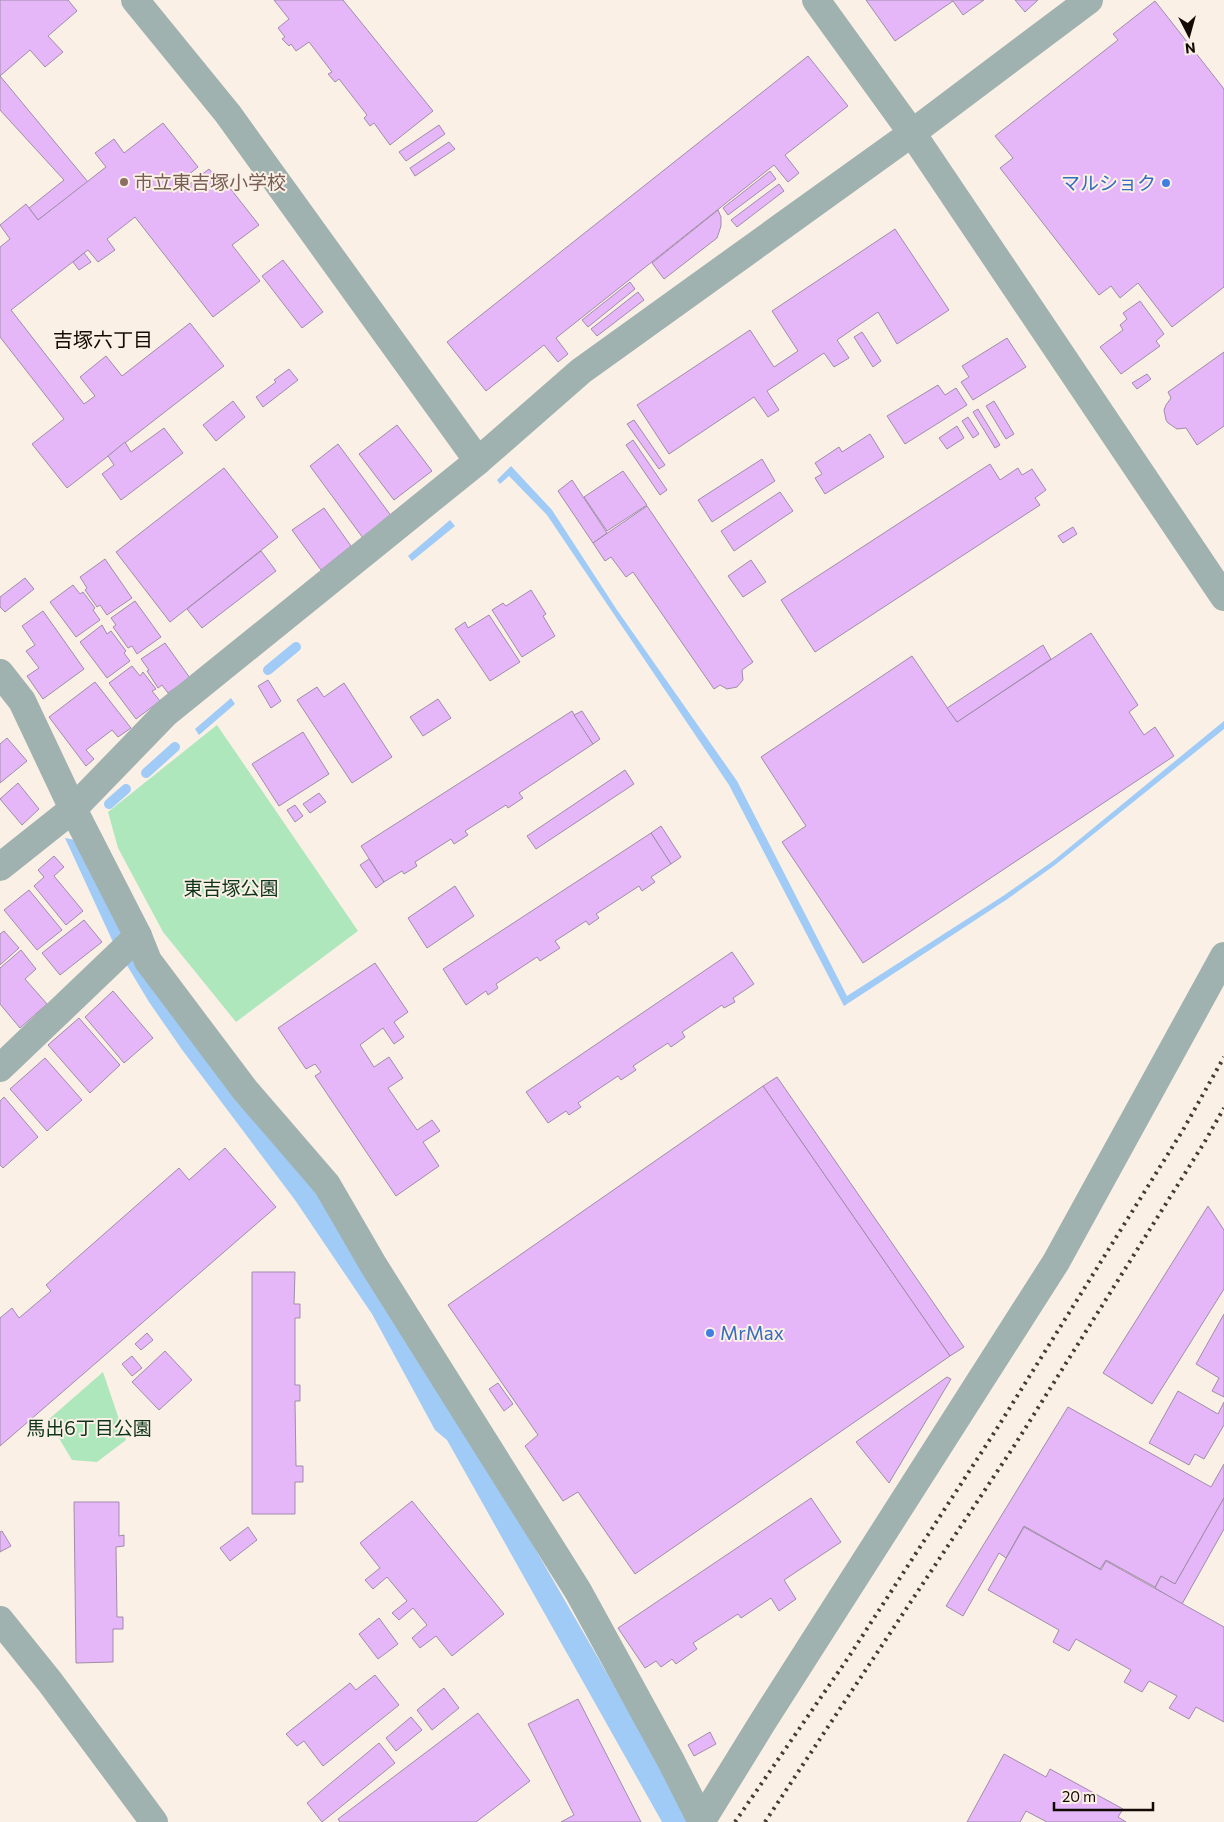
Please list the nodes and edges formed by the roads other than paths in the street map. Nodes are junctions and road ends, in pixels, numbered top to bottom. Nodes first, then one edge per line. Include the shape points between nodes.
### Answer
1 (135, 0) edge
2 (816, 0) edge
3 (1089, 0) edge
4 (912, 133) junction
5 (478, 461) junction
6 (1224, 597) edge
7 (0, 673) edge
8 (73, 809) junction
9 (0, 867) edge
10 (133, 941) junction
11 (1224, 956) edge
12 (0, 1068) edge
13 (0, 1620) edge
14 (154, 1822) edge
15 (702, 1822) edge

1 - 5 street via 228,114
2 - 4 street
3 - 4 street
4 - 5 street via 581,371
4 - 6 street
5 - 8 street via 166,713
7 - 8 street via 22,701
8 - 9 street
8 - 10 street
10 - 12 street
10 - 15 street via 245,1090 327,1185 578,1592
11 - 15 street via 1056,1262
13 - 14 street

